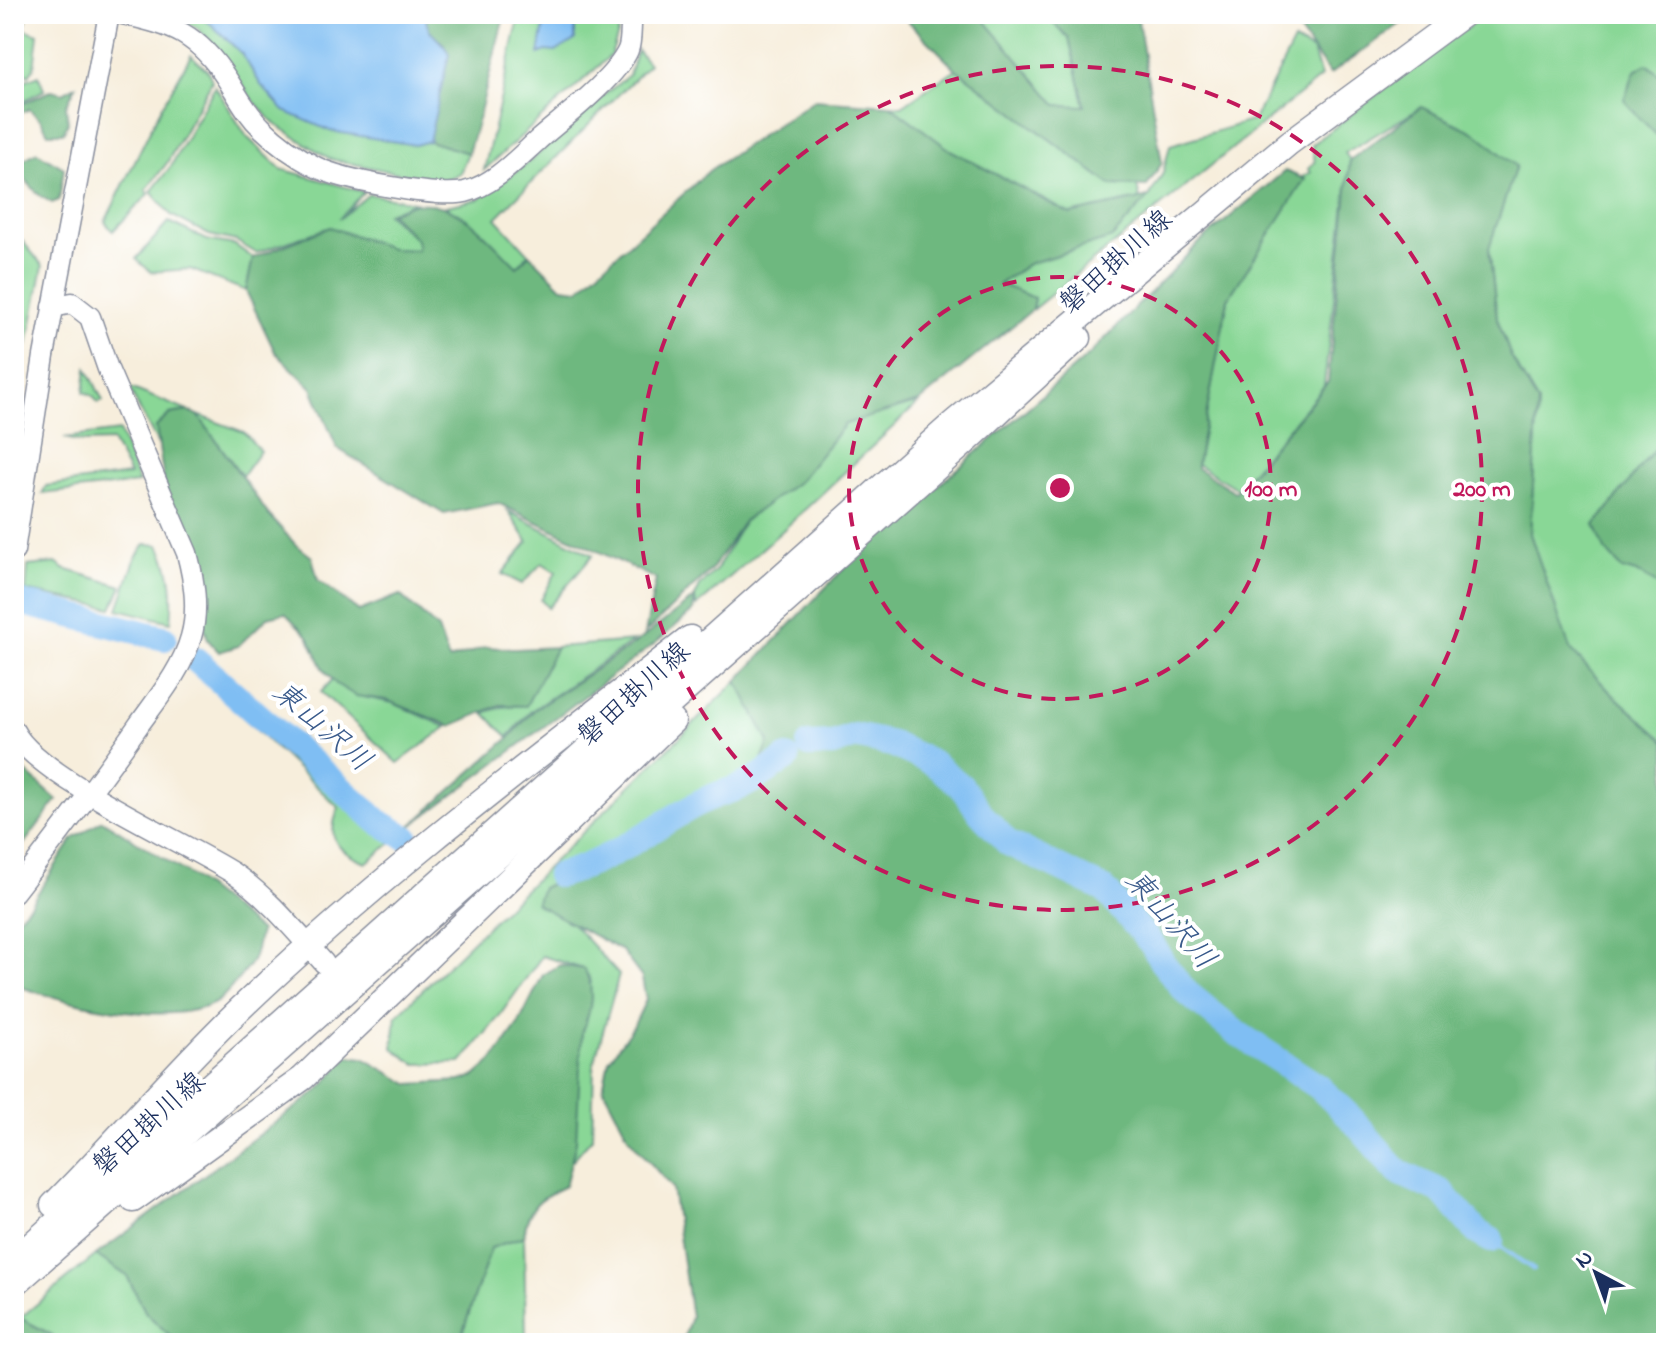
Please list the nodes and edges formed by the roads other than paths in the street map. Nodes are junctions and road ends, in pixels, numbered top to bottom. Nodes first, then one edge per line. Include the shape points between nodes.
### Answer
1 (109, 14) edge
2 (123, 14) edge
3 (632, 14) edge
4 (1464, 14) edge
5 (1289, 143) junction
6 (53, 307) junction
7 (953, 423) junction
8 (14, 551) edge
9 (835, 558) junction
10 (14, 731) edge
11 (91, 793) junction
12 (14, 892) edge
13 (317, 955) junction
14 (14, 1244) edge
15 (14, 1260) edge
16 (14, 1285) edge
17 (14, 1300) edge

1 - 6 street
2 - 3 street via 187,34 210,54 261,128 318,168 446,193 466,192 491,180 588,96 629,48
4 - 5 main road, 磐田掛川線
5 - 7 main road, 磐田掛川線
5 - 9 main road, 磐田掛川線
6 - 8 street
6 - 11 street via 72,303 90,317 194,579 191,636 181,664
7 - 13 main road via 885,473 716,618 453,822
7 - 15 main road, 磐田掛川線
9 - 16 main road, 磐田掛川線
9 - 17 main road via 594,800 303,1078 150,1186
10 - 11 street via 37,758
11 - 12 street
11 - 13 street via 236,875
13 - 14 main road via 243,1006

